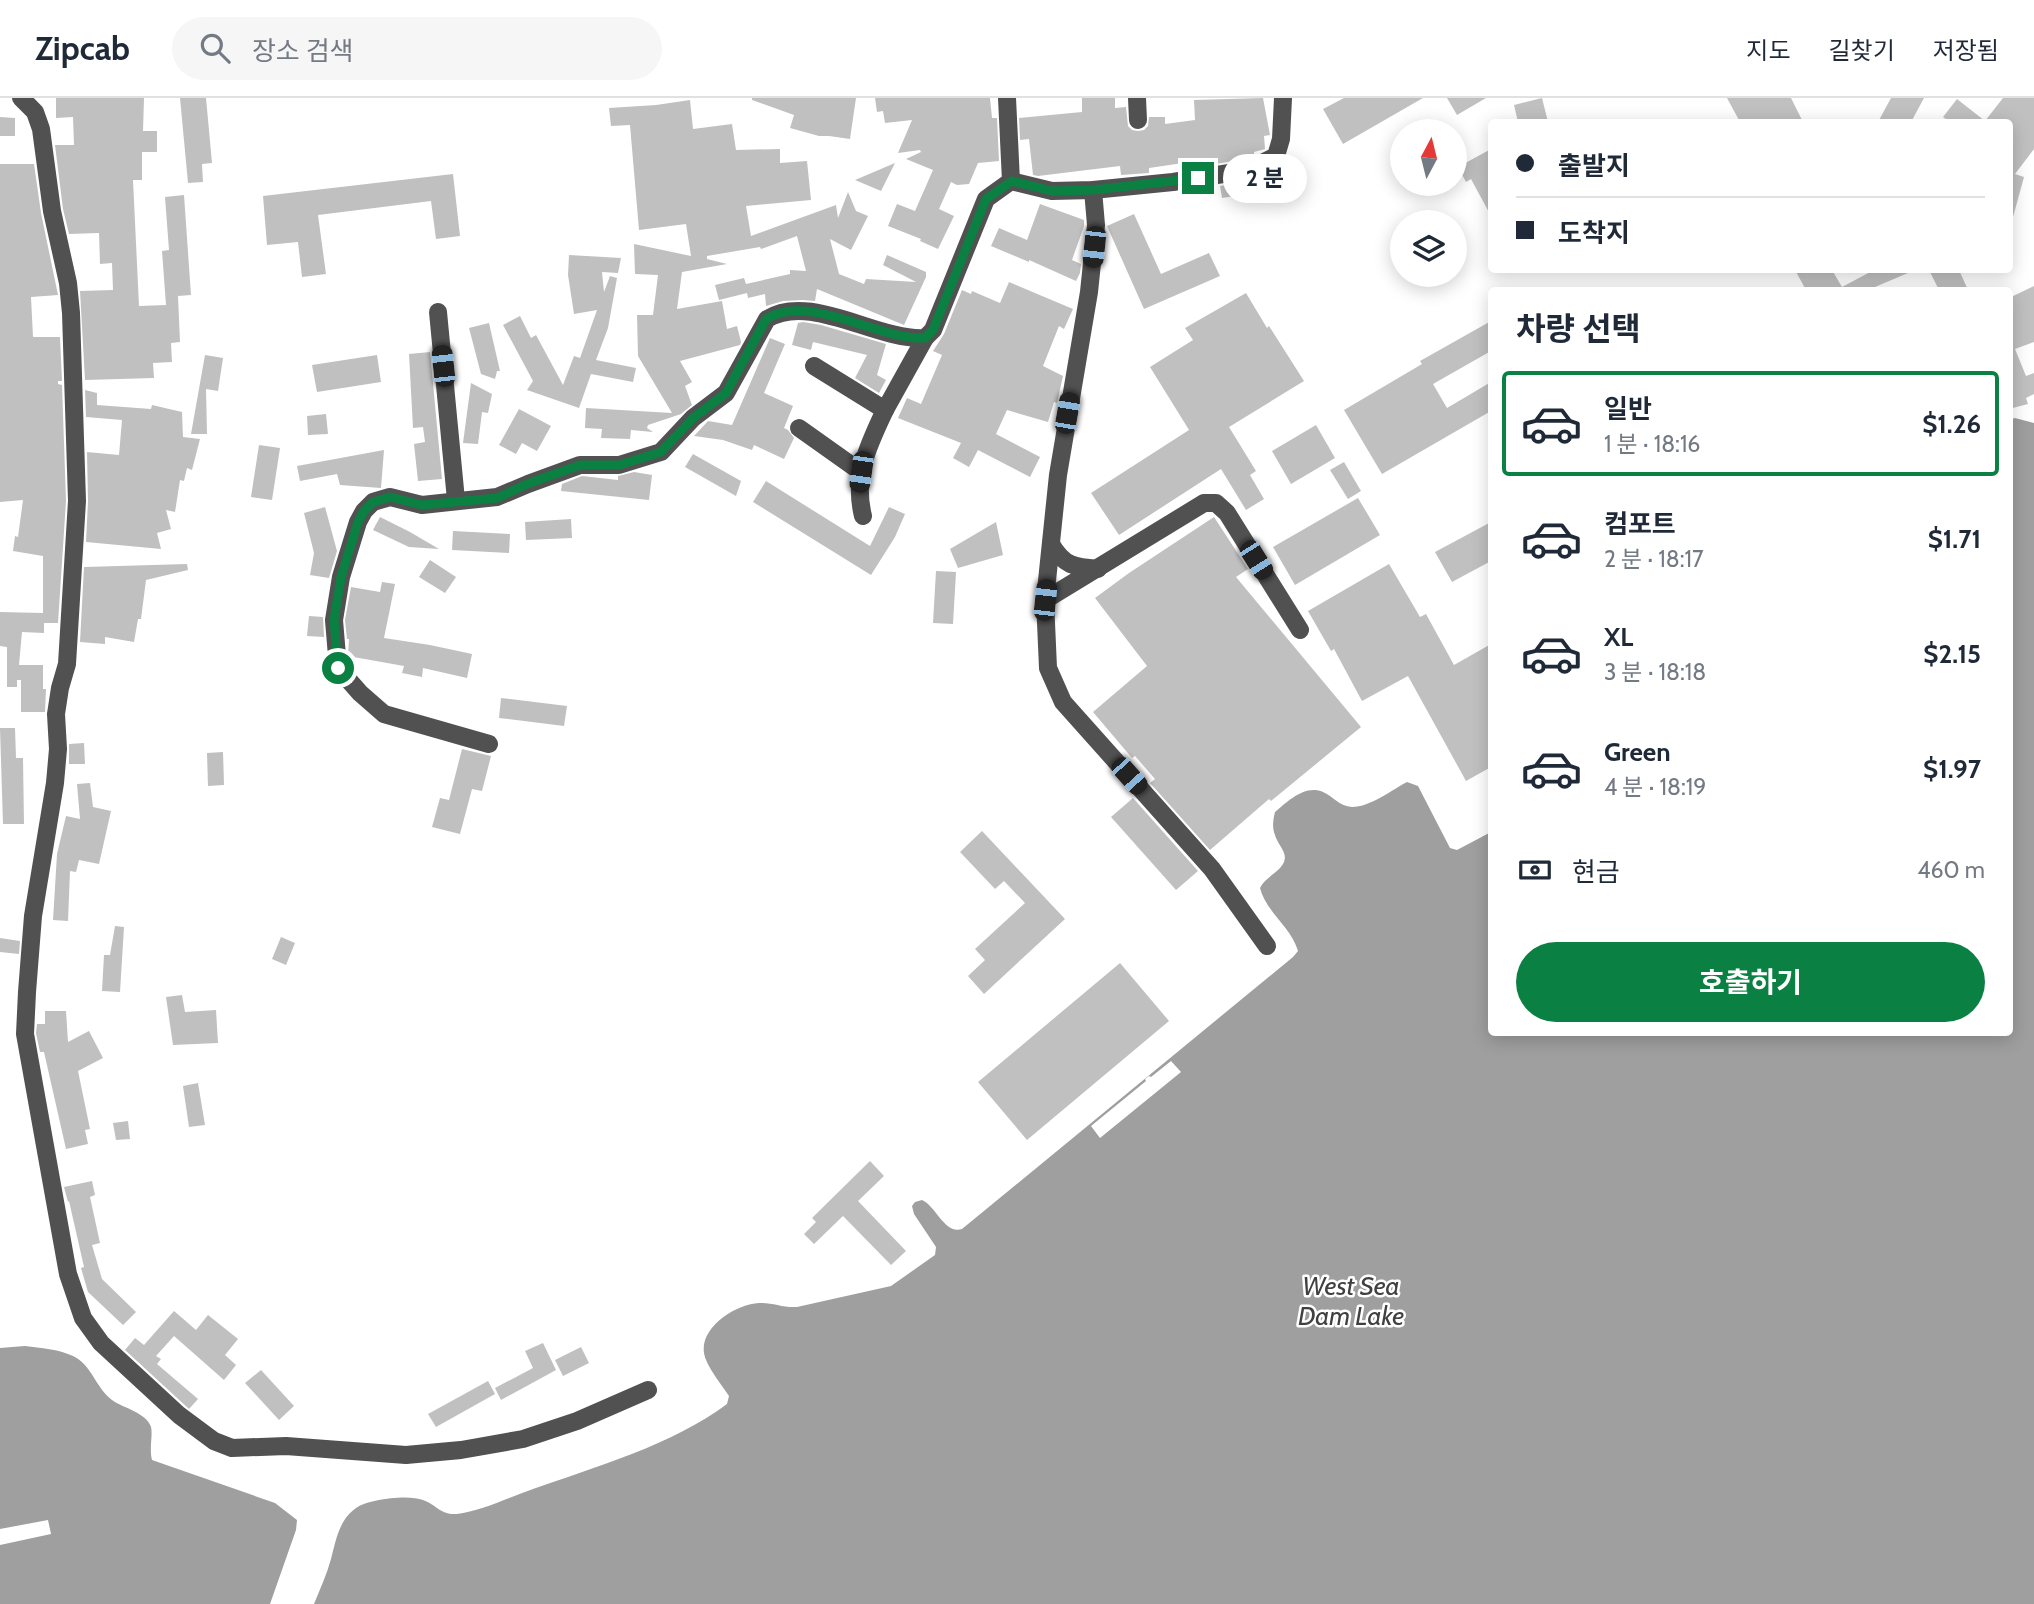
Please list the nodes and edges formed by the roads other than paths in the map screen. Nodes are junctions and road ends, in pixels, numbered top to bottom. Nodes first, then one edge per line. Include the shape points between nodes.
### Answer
1 (20, 98) edge
2 (1007, 98) edge
3 (1137, 98) edge
4 (1283, 98) edge
5 (1138, 120) dead end
6 (1012, 181) junction
7 (1093, 190) junction
8 (438, 312) dead end
9 (925, 338) junction
10 (814, 366) dead end
11 (885, 410) junction
12 (799, 428) dead end
13 (861, 472) junction
14 (456, 500) junction
15 (863, 516) dead end
16 (1051, 544) junction
17 (1098, 569) junction
18 (1045, 600) junction
19 (1300, 630) dead end
20 (489, 744) dead end
21 (1267, 946) dead end
22 (648, 1390) dead end

1 - 22 street via 35,112 41,129 68,283 78,501 67,664 55,714 55,783 33,916 25,1034 68,1273 83,1318 101,1343 179,1415 214,1441 232,1448 286,1446 406,1455 461,1450 523,1438
2 - 6 street
3 - 5 street
4 - 7 street via 1276,156 1248,170
6 - 7 street via 1052,191
6 - 9 street via 986,199 933,330
7 - 16 street via 1096,225
8 - 14 street
9 - 11 street
9 - 14 street via 806,311 777,312 766,319 726,393 693,418 661,452 619,465 580,465 497,498
10 - 11 street
11 - 13 street
12 - 13 street
13 - 15 street
14 - 20 street via 422,505 390,497 373,502 364,511 341,577 334,620 338,668 384,714
16 - 17 street via 1059,558 1074,567
16 - 18 street
17 - 18 street
17 - 19 street via 1204,503 1216,503 1227,513
18 - 21 street via 1048,668 1063,702 1212,870

